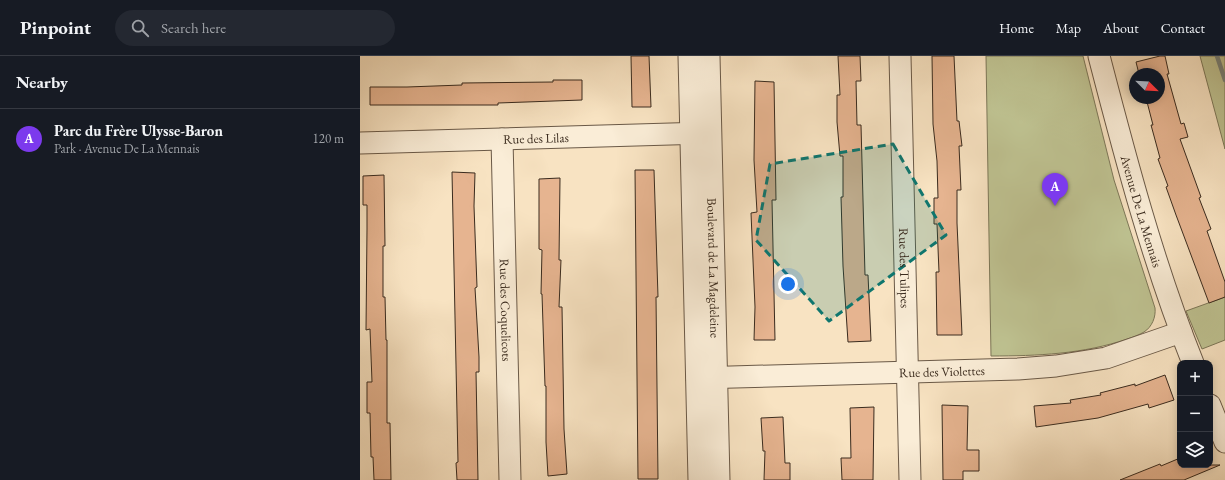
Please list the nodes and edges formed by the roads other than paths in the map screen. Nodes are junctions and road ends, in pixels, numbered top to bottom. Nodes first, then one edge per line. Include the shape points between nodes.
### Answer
1 (689, 56) edge
2 (709, 56) edge
3 (900, 56) edge
4 (1099, 56) edge
5 (701, 133) junction
6 (502, 139) junction
7 (360, 143) edge
8 (1181, 332) junction
9 (1192, 360) edge
10 (907, 372) junction
11 (707, 378) junction
12 (1213, 412) edge
13 (1225, 442) edge
14 (510, 480) edge
15 (699, 480) edge
16 (719, 480) edge
17 (910, 480) edge

1 - 5 street, Boulevard de La Magdeleine
2 - 5 street, Boulevard de La Magdeleine
3 - 10 street, Rue des Tulipes
4 - 8 street, Avenue De La Mennais via 1136,199
5 - 6 street, Rue des Lilas
5 - 11 street, Boulevard de La Magdeleine
6 - 7 street, Rue des Lilas
6 - 14 street, Rue des Coquelicots
8 - 9 street, Avenue De La Mennais
8 - 10 street, Rue des Violettes via 1106,358 1075,364 1018,369
10 - 11 street, Rue des Violettes
10 - 17 street, Rue des Tulipes
11 - 15 street, Boulevard de La Magdeleine
11 - 16 street, Boulevard de La Magdeleine
12 - 13 street

